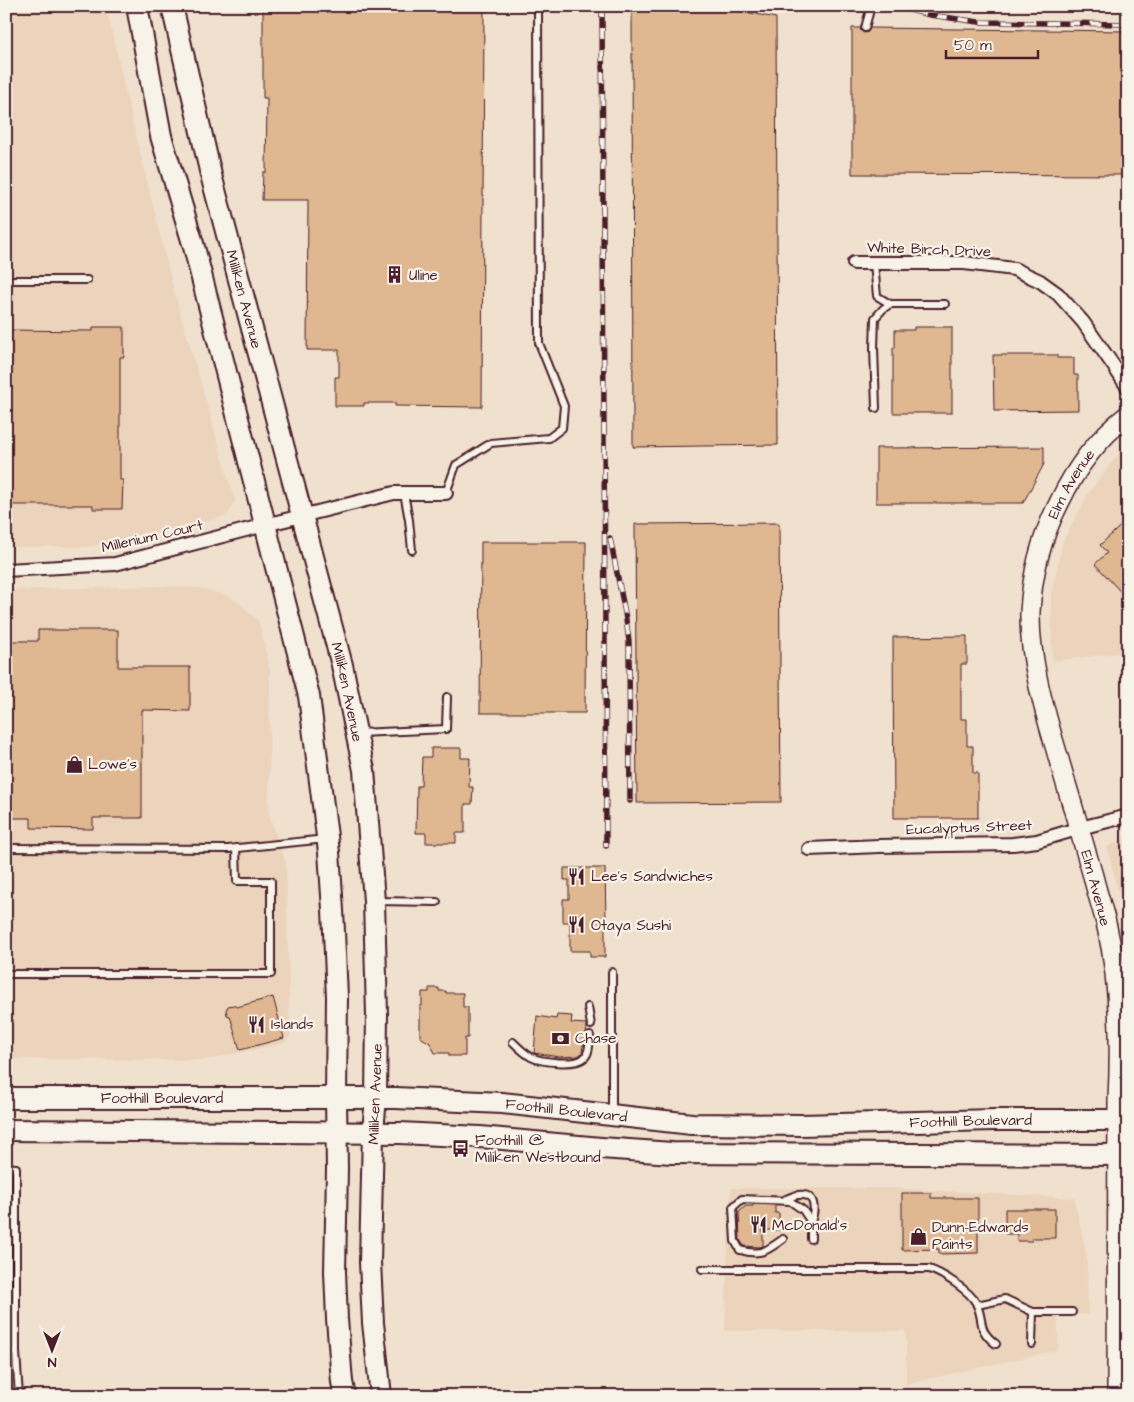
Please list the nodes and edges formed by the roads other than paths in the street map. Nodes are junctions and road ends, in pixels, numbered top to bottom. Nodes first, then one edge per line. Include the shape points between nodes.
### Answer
1 (138, 6) edge
2 (172, 6) edge
3 (538, 6) edge
4 (871, 6) edge
5 (865, 28) dead end
6 (854, 263) dead end
7 (874, 263) junction
8 (6, 280) edge
9 (87, 280) dead end
10 (890, 304) junction
11 (945, 304) dead end
12 (1128, 388) edge
13 (876, 408) dead end
14 (1128, 415) edge
15 (404, 493) junction
16 (446, 493) joint
17 (302, 515) junction
18 (265, 525) junction
19 (412, 550) dead end
20 (6, 570) edge
21 (447, 697) dead end
22 (356, 734) junction
23 (1128, 816) edge
24 (1080, 828) junction
25 (327, 839) junction
26 (6, 848) edge
27 (236, 848) junction
28 (809, 849) dead end
29 (374, 901) junction
30 (437, 902) dead end
31 (612, 972) dead end
32 (6, 974) edge
33 (588, 1007) dead end
34 (590, 1025) dead end
35 (590, 1036) dead end
36 (513, 1042) dead end
37 (336, 1097) junction
38 (6, 1098) edge
39 (376, 1098) junction
40 (612, 1115) junction
41 (1123, 1120) edge
42 (6, 1130) edge
43 (337, 1132) junction
44 (373, 1132) junction
45 (1123, 1155) edge
46 (6, 1167) edge
47 (784, 1200) junction
48 (811, 1222) junction
49 (811, 1239) dead end
50 (783, 1240) dead end
51 (702, 1269) dead end
52 (977, 1305) junction
53 (1033, 1312) junction
54 (1072, 1312) dead end
55 (996, 1344) dead end
56 (1032, 1344) dead end
57 (6, 1352) edge
58 (16, 1352) junction
59 (19, 1396) edge
60 (345, 1396) edge
61 (381, 1396) edge
62 (1117, 1396) edge

1 - 18 main road via 160,136 194,247
2 - 17 main road, Milliken Avenue via 211,175
3 - 16 lane via 539,343 564,406 562,428 549,438 490,443 456,465
4 - 5 lane
6 - 7 street, White Birch Drive
7 - 10 lane via 878,296
7 - 12 street, White Birch Drive via 970,264 1014,269 1040,281 1058,294 1082,322
8 - 9 lane
10 - 11 lane
10 - 13 lane via 875,318
14 - 24 street, Elm Avenue via 1089,454 1065,489 1039,555 1030,612 1035,663 1046,715
15 - 16 street, Millenium Court
15 - 17 street, Millenium Court
15 - 19 lane
17 - 18 street, Millenium Court
17 - 22 main road, Milliken Avenue via 342,665
18 - 20 street, Millenium Court via 115,564
18 - 25 main road via 309,696
21 - 22 lane via 446,729
22 - 29 main road, Milliken Avenue via 364,770
23 - 24 street, Eucalyptus Street
24 - 28 street, Eucalyptus Street via 1038,841 1013,844
24 - 41 street, Elm Avenue via 1115,968
25 - 27 lane
25 - 37 main road via 337,998
26 - 27 lane
27 - 32 lane via 236,880 271,881 271,974
29 - 30 lane
29 - 39 main road, Milliken Avenue
31 - 40 lane
33 - 34 lane
35 - 36 lane via 586,1058 578,1062 533,1058
37 - 38 main road, Foothill Boulevard
37 - 39 main road, Foothill Boulevard
37 - 43 main road
39 - 40 main road, Foothill Boulevard via 502,1103
39 - 44 main road, Milliken Avenue
40 - 41 main road, Foothill Boulevard via 692,1124 746,1125
41 - 45 street, Elm Avenue
42 - 43 main road
43 - 44 main road
43 - 60 main road via 336,1320
44 - 45 main road via 480,1137 672,1153
44 - 61 main road, Milliken Avenue via 370,1262
45 - 62 street, Elm Avenue
46 - 58 lane via 16,1168
47 - 48 lane via 803,1210
47 - 48 lane via 798,1194 807,1196 813,1201 815,1210
47 - 50 lane via 742,1200 733,1207 735,1241 740,1250 761,1253
48 - 49 lane
51 - 52 lane via 929,1269 952,1281
52 - 53 lane via 1005,1300
52 - 55 lane via 984,1332
53 - 54 lane
53 - 56 lane
57 - 58 lane
58 - 59 lane

